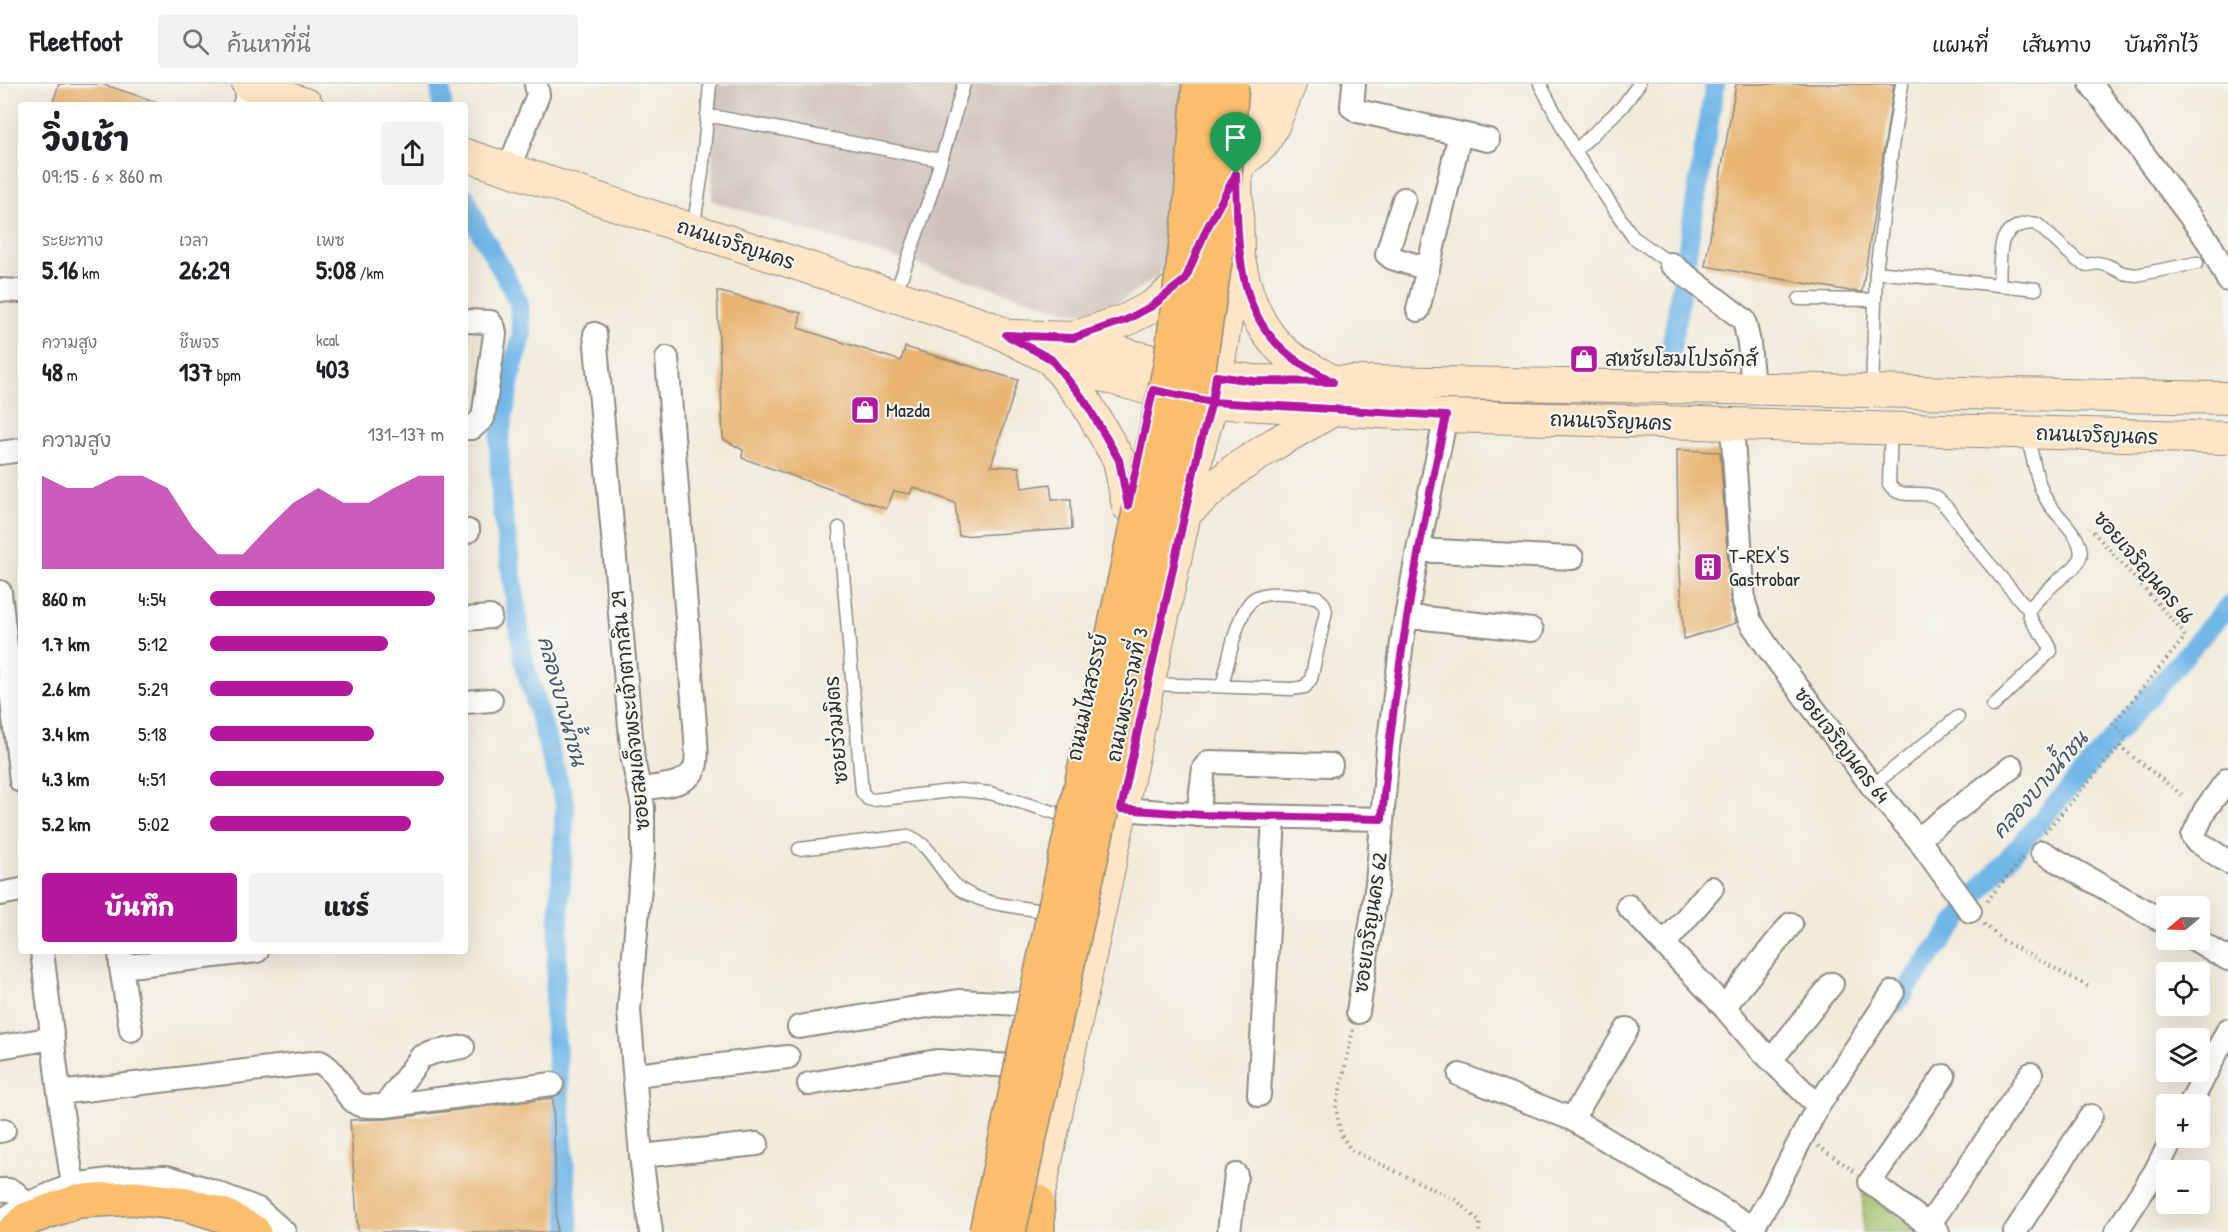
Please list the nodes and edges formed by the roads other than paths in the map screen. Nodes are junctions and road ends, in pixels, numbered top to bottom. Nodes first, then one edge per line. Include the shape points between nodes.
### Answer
1 (246, 84) edge
2 (536, 84) edge
3 (710, 84) edge
4 (964, 84) edge
5 (1199, 84) edge
6 (1213, 84) edge
7 (1232, 84) edge
8 (1257, 84) edge
9 (1290, 84) edge
10 (1354, 84) edge
11 (1540, 84) edge
12 (1639, 84) edge
13 (1902, 84) edge
14 (2091, 84) edge
15 (278, 89) edge
16 (239, 102) edge
17 (302, 102) edge
18 (707, 115) junction
19 (1460, 134) junction
20 (1488, 140) dead end
21 (1575, 152) junction
22 (468, 156) edge
23 (941, 160) junction
24 (502, 167) junction
25 (1238, 170) junction
26 (1404, 199) dead end
27 (693, 230) junction
28 (1206, 230) junction
29 (2212, 249) edge
30 (1238, 250) junction
31 (1671, 264) joint
32 (1428, 269) junction
33 (1876, 272) junction
34 (1185, 280) junction
35 (2228, 280) edge
36 (1999, 285) junction
37 (2036, 289) dead end
38 (0, 290) edge
39 (18, 291) edge
40 (894, 296) junction
41 (1799, 299) dead end
42 (1875, 300) junction
43 (1418, 310) dead end
44 (468, 321) edge
45 (595, 333) dead end
46 (1006, 335) junction
47 (1073, 338) junction
48 (667, 358) dead end
49 (1051, 359) junction
50 (1158, 376) junction
51 (1754, 388) junction
52 (1214, 389) junction
53 (1872, 392) junction
54 (1333, 396) junction
55 (2228, 398) edge
56 (1446, 416) junction
57 (1732, 425) junction
58 (468, 428) edge
59 (1892, 428) junction
60 (2027, 433) junction
61 (2228, 438) edge
62 (18, 450) edge
63 (0, 453) edge
64 (1128, 506) junction
65 (1186, 512) junction
66 (839, 528) dead end
67 (1418, 550) junction
68 (1572, 558) dead end
69 (0, 592) edge
70 (2029, 610) junction
71 (1407, 616) junction
72 (490, 617) dead end
73 (1, 618) edge
74 (468, 619) edge
75 (1532, 630) dead end
76 (1148, 684) junction
77 (1222, 686) junction
78 (490, 700) dead end
79 (468, 702) edge
80 (1993, 706) dead end
81 (1958, 717) dead end
82 (7, 724) edge
83 (1330, 765) dead end
84 (2012, 767) dead end
85 (18, 769) edge
86 (2228, 779) edge
87 (1872, 786) junction
88 (639, 789) junction
89 (1121, 809) junction
90 (1198, 814) junction
91 (1063, 815) junction
92 (1274, 817) junction
93 (1382, 819) junction
94 (1918, 839) junction
95 (2038, 845) road end
96 (799, 849) dead end
97 (2228, 862) edge
98 (1712, 888) dead end
99 (18, 891) edge
100 (0, 894) edge
101 (1628, 906) dead end
102 (1969, 910) road end
103 (1042, 912) junction
104 (2156, 917) edge
105 (1791, 924) dead end
106 (1664, 944) junction
107 (2210, 948) edge
108 (42, 954) edge
109 (205, 954) edge
110 (121, 959) edge
111 (2228, 959) edge
112 (1832, 984) dead end
113 (1893, 992) dead end
114 (1021, 1004) junction
115 (1724, 1007) junction
116 (1358, 1012) road end
117 (799, 1027) dead end
118 (1627, 1029) dead end
119 (131, 1030) dead end
120 (2228, 1030) edge
121 (52, 1038) junction
122 (0, 1047) edge
123 (463, 1047) dead end
124 (788, 1057) dead end
125 (1772, 1059) junction
126 (1010, 1066) junction
127 (2031, 1074) dead end
128 (635, 1075) junction
129 (1460, 1075) dead end
130 (1944, 1076) dead end
131 (552, 1084) dead end
132 (809, 1084) dead end
133 (59, 1093) junction
134 (2195, 1094) edge
135 (1259, 1095) dead end
136 (385, 1106) junction
137 (1818, 1106) junction
138 (2091, 1116) dead end
139 (1572, 1119) junction
140 (757, 1144) dead end
141 (2167, 1148) edge
142 (642, 1156) junction
143 (1236, 1175) dead end
144 (73, 1185) junction
145 (0, 1190) edge
146 (19, 1218) edge
147 (0, 1222) edge
148 (1035, 1222) edge
149 (53, 1228) edge
150 (1934, 1228) edge
151 (1752, 1230) edge
152 (212, 1232) edge
153 (254, 1232) edge
154 (284, 1232) edge
155 (651, 1232) edge
156 (975, 1232) edge
157 (986, 1232) edge
158 (1009, 1232) edge
159 (1228, 1232) edge
160 (2015, 1232) edge
161 (2115, 1232) edge

1 - 15 main road
1 - 16 lane
2 - 24 street via 538,95
3 - 18 lane
4 - 23 lane
5 - 157 main road, ถนนพระรามที่ 3, bridge via 1190,213 1170,366
6 - 28 main road
7 - 158 main road, ถนนพระรามที่ 3, bridge via 1222,216 1199,368
8 - 25 main road, ถนนมไหสวรรย์
9 - 25 main road via 1263,144
10 - 19 street via 1352,107 1358,111
11 - 21 lane
12 - 21 lane via 1622,107
13 - 33 lane
14 - 29 street
15 - 17 main road
18 - 23 lane
18 - 27 lane
19 - 20 street
19 - 32 street
21 - 31 lane via 1633,237
22 - 24 main road, ถนนเจริญนคร
23 - 40 lane
24 - 27 main road, ถนนเจริญนคร
25 - 28 main road, ถนนมไหสวรรย์
25 - 30 main road, ถนนมไหสวรรย์
26 - 32 street via 1387,254
27 - 40 main road, ถนนเจริญนคร
28 - 34 main road, ถนนมไหสวรรย์
29 - 35 street
29 - 36 lane via 2136,275 2107,264 2087,265 2078,261 2037,224 2029,222 2012,230 2003,240
30 - 52 main road, ถนนมไหสวรรย์
30 - 54 main road via 1245,288 1271,338
31 - 51 street via 1744,320
32 - 43 street
33 - 36 lane
33 - 42 lane
34 - 47 main road via 1152,306 1126,320
34 - 50 main road, ถนนมไหสวรรย์
36 - 37 lane
38 - 39 street
40 - 46 main road, ถนนเจริญนคร
41 - 42 lane
42 - 53 lane
44 - 58 street via 490,322 495,334 483,417
45 - 88 street, ซอยสมเด็จพระเจ้าตากสิน 29 via 633,760
46 - 47 main road, ถนนเจริญนคร
46 - 49 main road, ถนนเจริญนคร
47 - 50 main road, ถนนเจริญนคร via 1128,355
48 - 88 street via 696,767 678,783
49 - 50 main road, ถนนเจริญนคร
49 - 64 main road via 1085,401 1119,460
50 - 52 main road, ถนนเจริญนคร
50 - 64 main road, ถนนมไหสวรรย์
51 - 53 main road, ถนนเจริญนคร
51 - 54 main road, ถนนเจริญนคร
52 - 54 main road, ถนนเจริญนคร
52 - 65 main road, ถนนมไหสวรรย์
53 - 55 main road, ถนนเจริญนคร
54 - 56 main road, ถนนเจริญนคร
54 - 65 main road
56 - 57 main road, ถนนเจริญนคร
56 - 67 street, ซอยเจริญนคร 62
57 - 59 main road, ถนนเจริญนคร
57 - 87 street, ซอยเจริญนคร 64 via 1744,602 1750,621
59 - 60 main road, ถนนเจริญนคร
59 - 70 lane via 1888,484 1901,494 1928,494 1941,501
60 - 61 main road, ถนนเจริญนคร
60 - 70 lane via 2047,502 2080,545 2081,555 2077,564
62 - 63 street
64 - 91 main road, ถนนมไหสวรรย์
65 - 76 main road, ถนนมไหสวรรย์
66 - 91 lane, ซอยร่วมมิตร via 865,797 873,800 960,790 990,793
67 - 68 street
67 - 71 street, ซอยเจริญนคร 62
69 - 73 street
70 - 80 lane via 2029,618 2051,651
71 - 75 street
71 - 93 street, ซอยเจริญนคร 62
72 - 74 street
73 - 82 street
76 - 77 lane
76 - 89 main road, ถนนมไหสวรรย์
77 - 77 lane via 1242,611 1255,597 1317,597 1324,604 1326,611 1311,679 1305,687
78 - 79 street
81 - 87 lane
82 - 85 street
83 - 90 street via 1209,762 1204,768
84 - 94 street
86 - 97 street via 2205,810 2193,837
87 - 94 street, ซอยเจริญนคร 64
88 - 128 street, ซอยสมเด็จพระเจ้าตากสิน 29 via 643,853 629,1010
89 - 90 street
89 - 148 main road, ถนนมไหสวรรย์
90 - 92 street
91 - 103 main road, ถนนมไหสวรรย์
92 - 93 street
92 - 135 street
93 - 116 street, ซอยเจริญนคร 62 via 1377,884
94 - 102 street, ซอยเจริญนคร 64
95 - 104 street
96 - 103 lane via 908,836 917,839 961,889 986,901
98 - 106 street
99 - 100 street
101 - 106 street
103 - 114 main road, ถนนมไหสวรรย์
105 - 115 street
106 - 115 street
107 - 111 street
108 - 121 street
109 - 110 street
110 - 119 street
112 - 125 street
113 - 137 street
114 - 117 street via 958,1001
114 - 126 main road, ถนนมไหสวรรย์
115 - 125 street
118 - 139 street
120 - 134 street
121 - 122 street
121 - 133 street
123 - 136 street via 421,1057
124 - 128 street
125 - 137 street
126 - 132 street via 938,1060
126 - 156 main road, ถนนมไหสวรรย์
127 - 150 street
128 - 142 street, ซอยสมเด็จพระเจ้าตากสิน 29
129 - 139 street
130 - 150 street via 1870,1182
131 - 136 street
133 - 136 street via 320,1062 330,1067 350,1098 360,1105
133 - 144 street
137 - 151 street
138 - 160 street
139 - 151 street
140 - 142 street
141 - 161 street
142 - 155 street, ซอยสมเด็จพระเจ้าตากสิน 29
143 - 159 street
144 - 146 street
144 - 154 street via 167,1177 258,1209
145 - 146 street via 16,1192
146 - 147 street
146 - 153 main road via 27,1219 78,1201 133,1197 186,1204 225,1216
149 - 152 main road via 98,1214 137,1213 182,1220

